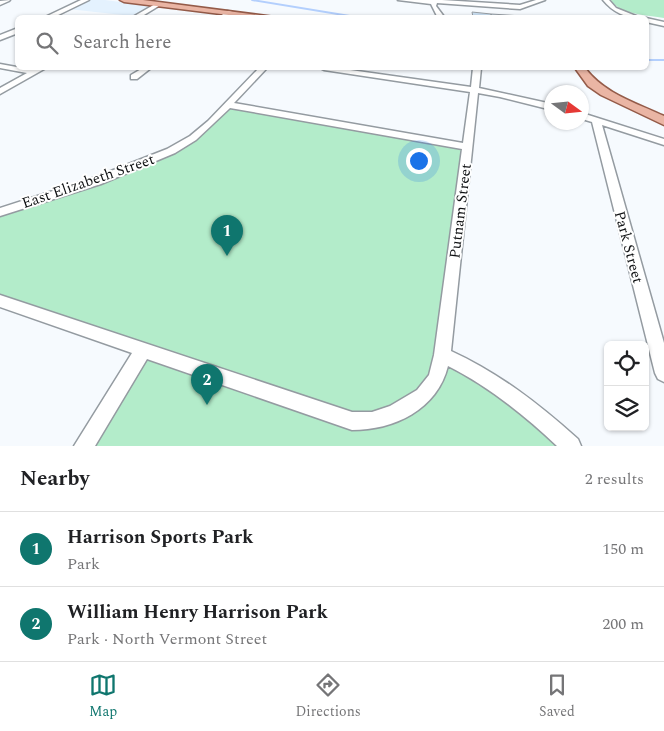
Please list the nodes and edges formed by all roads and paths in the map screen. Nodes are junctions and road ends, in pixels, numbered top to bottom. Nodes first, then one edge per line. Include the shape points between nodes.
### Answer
1 (7, 0) edge
2 (86, 0) edge
3 (124, 0) edge
4 (401, 0) edge
5 (542, 0) edge
6 (606, 0) edge
7 (434, 1) edge
8 (0, 3) edge
9 (159, 4) junction
10 (229, 12) junction
11 (53, 15) edge
12 (139, 15) edge
13 (225, 15) edge
14 (254, 15) edge
15 (439, 15) edge
16 (630, 15) edge
17 (649, 21) edge
18 (664, 24) edge
19 (15, 31) edge
20 (0, 38) edge
21 (0, 66) edge
22 (15, 68) edge
23 (38, 70) edge
24 (145, 70) edge
25 (261, 70) edge
26 (338, 70) edge
27 (477, 70) edge
28 (582, 70) edge
29 (134, 77) dead end
30 (0, 90) edge
31 (475, 90) junction
32 (228, 104) junction
33 (544, 104) edge
34 (589, 118) edge
35 (596, 121) junction
36 (664, 121) edge
37 (664, 142) edge
38 (468, 146) junction
39 (0, 212) edge
40 (0, 301) edge
41 (143, 350) junction
42 (442, 356) junction
43 (664, 373) edge
44 (84, 446) edge
45 (571, 446) edge

1 - 8 street
2 - 11 street
3 - 9 main road
4 - 7 street
5 - 7 street via 520,6
6 - 16 street via 614,9
7 - 15 street
9 - 10 main road
9 - 12 street
10 - 13 street
10 - 14 main road
17 - 18 street
19 - 20 street
21 - 22 street
23 - 30 street
24 - 29 street
25 - 32 street, East Elizabeth Street
26 - 31 street
27 - 31 street, Putnam Street
28 - 36 main road via 592,84 605,93
31 - 33 street
31 - 38 street, Putnam Street
32 - 38 street
32 - 39 street, East Elizabeth Street via 193,138 156,158 97,182
34 - 35 street
35 - 37 street
35 - 43 street, Park Street
38 - 42 street, Putnam Street
40 - 41 street, Putnam Street
41 - 42 street, Putnam Street via 352,421 372,421 409,406 423,396 436,380
41 - 44 street
42 - 45 street via 498,385

